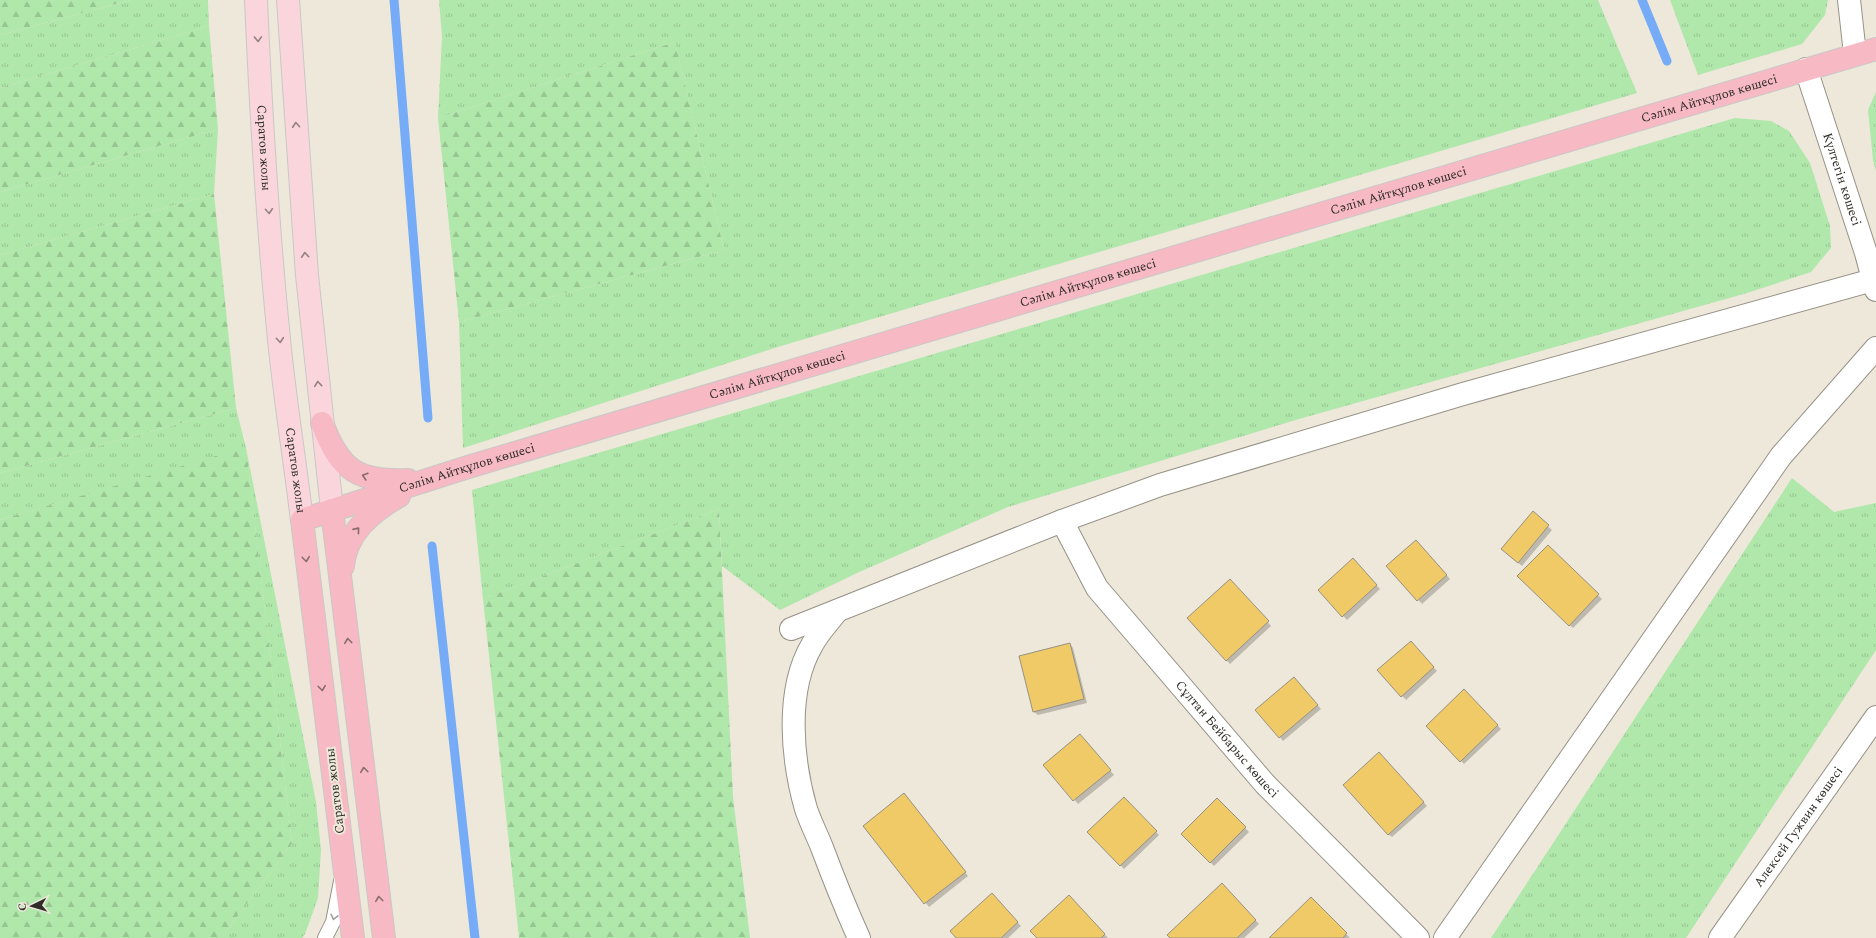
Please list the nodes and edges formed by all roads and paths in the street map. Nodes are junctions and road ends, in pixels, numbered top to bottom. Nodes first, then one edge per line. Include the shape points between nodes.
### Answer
1 (256, 0) edge
2 (288, 0) edge
3 (1849, 0) edge
4 (1876, 49) edge
5 (1855, 54) junction
6 (1806, 69) junction
7 (1875, 283) edge
8 (1876, 348) edge
9 (322, 423) junction
10 (432, 479) junction
11 (332, 510) junction
12 (302, 520) junction
13 (1062, 521) junction
14 (343, 594) junction
15 (837, 611) junction
16 (791, 629) dead end
17 (1876, 716) edge
18 (344, 867) junction
19 (325, 938) edge
20 (352, 938) edge
21 (384, 938) edge
22 (859, 938) edge
23 (1418, 938) edge
24 (1445, 938) edge
25 (1720, 938) edge

1 -> 12 main road, Саратов жолы via 280,349
9 -> 2 main road via 306,275
3 - 5 street
4 - 5 highway, Сәлім Айтқұлов көшесі
5 - 6 highway, Сәлім Айтқұлов көшесі
6 - 7 street, Күлтегін көшесі
6 - 10 highway, Сәлім Айтқұлов көшесі
7 - 13 street via 1463,394 1160,485
8 - 24 street via 1781,456
10 -> 9 highway via 381,480 349,469 333,449
9 - 11 main road
10 - 11 highway, Сәлім Айтқұлов көшесі
14 -> 10 highway via 346,549 354,532 391,501
11 - 12 highway, Сәлім Айтқұлов көшесі
11 - 14 highway
12 -> 18 highway, Саратов жолы
13 - 15 street
13 - 23 street, Сұлтан Бейбарыс көшесі via 1097,588 1265,784
21 -> 14 highway
15 - 16 street
15 - 22 street via 811,645 800,675 795,698 794,723 806,809
17 - 25 street, Алексей Гужвин көшесі
18 -> 19 lane via 333,922
18 - 20 highway, Саратов жолы

